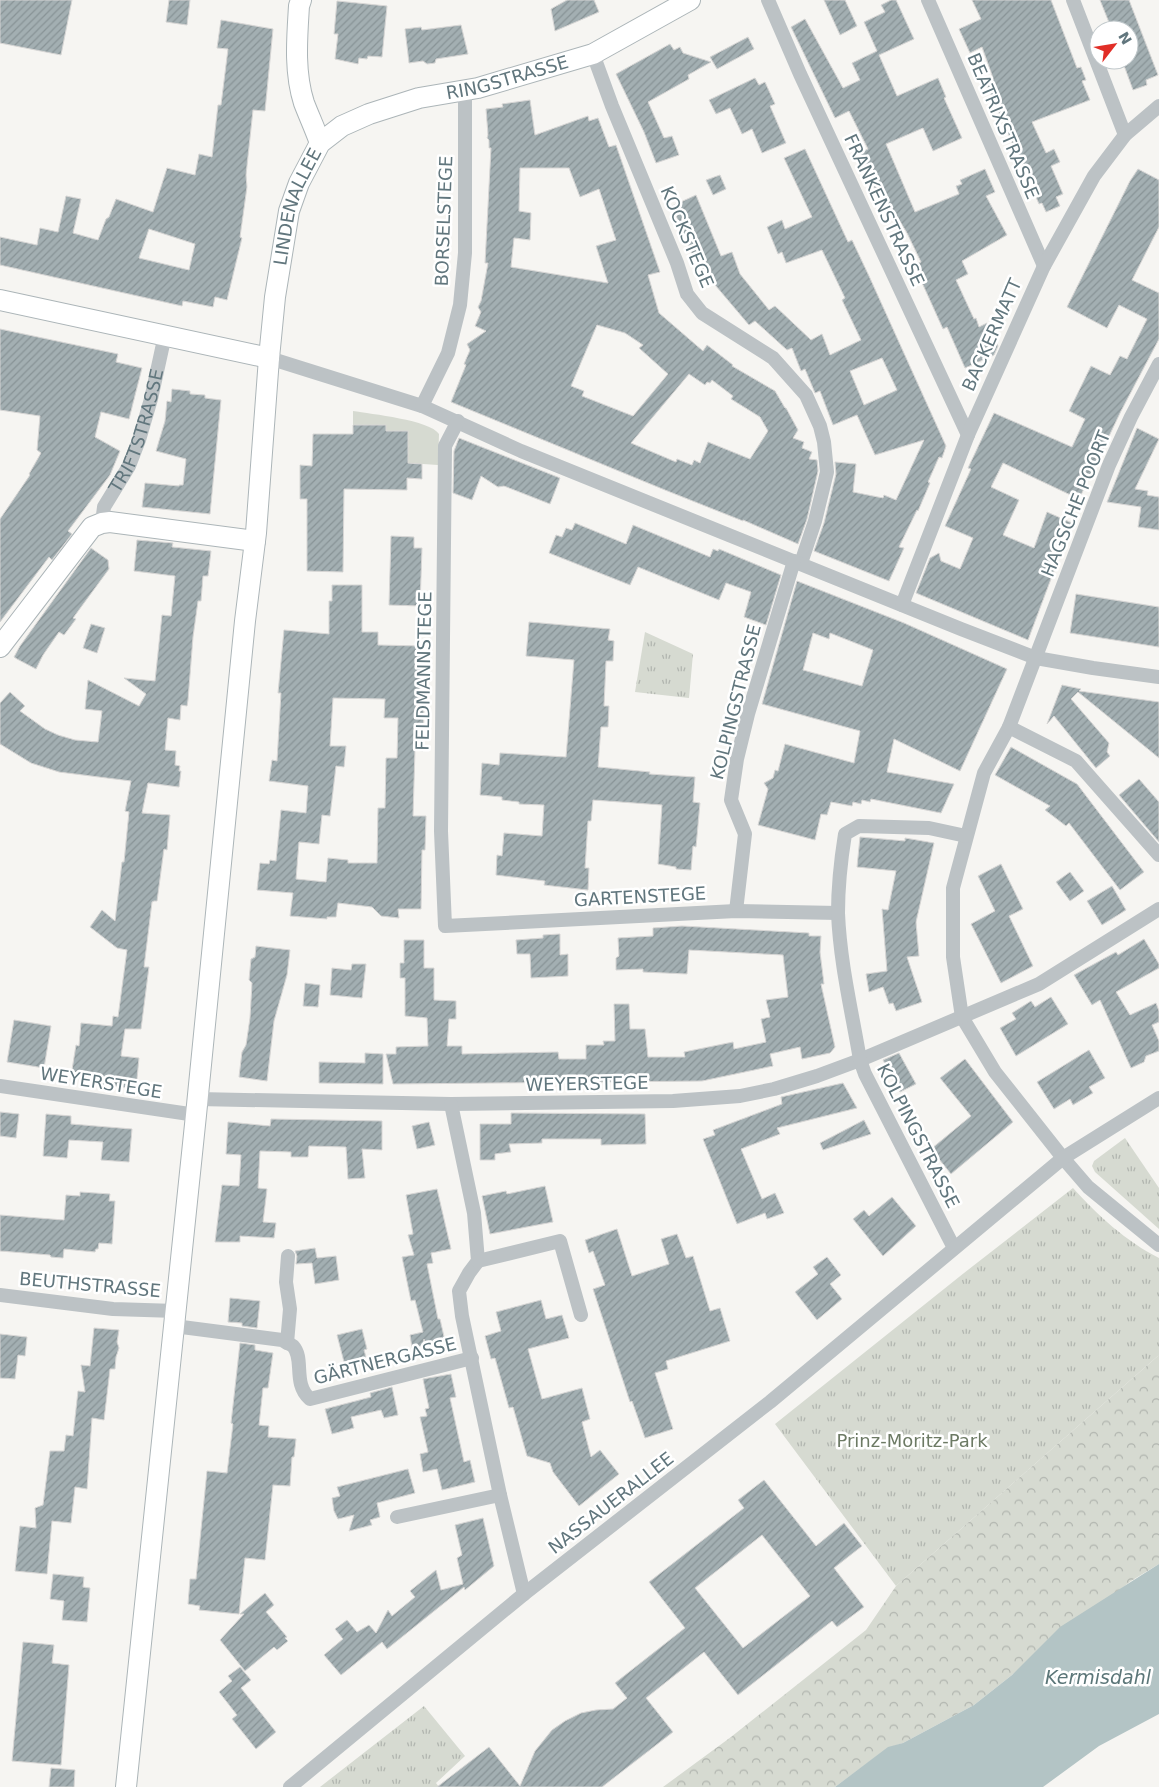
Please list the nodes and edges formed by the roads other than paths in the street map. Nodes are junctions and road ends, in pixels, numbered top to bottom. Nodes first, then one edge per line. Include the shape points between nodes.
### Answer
1 (301, 0) edge
2 (690, 0) edge
3 (768, 0) edge
4 (928, 0) edge
5 (1073, 0) edge
6 (593, 54) junction
7 (462, 91) junction
8 (1159, 106) edge
9 (1125, 135) junction
10 (320, 142) junction
11 (1044, 266) junction
12 (0, 300) edge
13 (166, 335) junction
14 (269, 358) junction
15 (1158, 367) edge
16 (422, 406) junction
17 (458, 421) junction
18 (968, 435) junction
19 (102, 523) junction
20 (255, 541) junction
21 (797, 562) junction
22 (902, 605) junction
23 (0, 647) edge
24 (1036, 658) junction
25 (1159, 677) edge
26 (1009, 727) junction
27 (966, 836) junction
28 (1159, 855) edge
29 (1159, 910) edge
30 (736, 911) junction
31 (838, 912) junction
32 (445, 926) joint
33 (962, 1017) junction
34 (860, 1060) junction
35 (0, 1086) edge
36 (1159, 1098) edge
37 (451, 1104) junction
38 (197, 1107) junction
39 (1062, 1158) junction
40 (1159, 1245) edge
41 (954, 1248) junction
42 (288, 1256) dead end
43 (478, 1261) junction
44 (0, 1295) edge
45 (581, 1315) dead end
46 (175, 1319) junction
47 (288, 1343) junction
48 (472, 1358) junction
49 (500, 1495) junction
50 (397, 1517) dead end
51 (524, 1594) junction
52 (126, 1787) edge
53 (290, 1787) edge

1 - 10 main road, LINDENALLEE via 296,44 300,85
2 - 6 main road, RINGSTRASSE
3 - 18 street, FRANKENSTRASSE
4 - 11 street, BEATRIXSTRASSE
5 - 9 street
6 - 7 main road, RINGSTRASSE
6 - 21 street, KOCKSTEGE via 687,294 702,313 773,358 806,395 820,426 827,472 815,521
7 - 10 main road, RINGSTRASSE via 419,98 370,114 342,126
7 - 16 street, BORSELSTEGE via 465,244 460,306 448,353
8 - 9 street, BACKERMATT
9 - 11 street, BACKERMATT via 1094,176
10 - 14 main road, LINDENALLEE via 299,183 289,212
11 - 18 street, BACKERMATT
12 - 13 main road
13 - 14 main road
13 - 19 street, TRIFTSTRASSE via 139,440 129,466 104,507
14 - 16 street
14 - 20 main road, LINDENALLEE
15 - 24 street, HAGSCHE POORT via 1109,466
16 - 17 street
17 - 21 street via 522,451
17 - 32 street, FELDMANNSTEGE via 444,446 441,831
18 - 22 street, BACKERMATT
19 - 20 main road
19 - 23 main road via 92,527
20 - 38 main road, LINDENALLEE
21 - 22 street
21 - 30 street, KOLPINGSTRASSE via 748,714 737,759 730,800 745,834
22 - 24 street
24 - 25 street
24 - 26 street, HAGSCHE POORT
26 - 27 street, HAGSCHE POORT via 984,773
26 - 28 street via 1076,762
27 - 31 street, KOLPINGSTRASSE via 929,828 859,826 845,834
27 - 33 street, HAGSCHE POORT via 953,888 953,957
29 - 33 street, WEYERSTEGE via 1038,984
30 - 31 street, GARTENSTEGE
30 - 32 street, GARTENSTEGE
31 - 34 street, KOLPINGSTRASSE via 842,962
33 - 34 street, WEYERSTEGE
33 - 39 street via 995,1072
34 - 37 street, WEYERSTEGE via 783,1086 740,1096 673,1101
34 - 41 street, KOLPINGSTRASSE
35 - 38 street, WEYERSTEGE
36 - 39 street, NASSAUERALLEE
37 - 38 street, WEYERSTEGE
37 - 43 street via 474,1213
38 - 46 main road, LINDENALLEE
39 - 40 street via 1088,1187
39 - 41 street, NASSAUERALLEE
41 - 51 street, NASSAUERALLEE via 770,1402
42 - 47 street, GÄRTNERGASSE
43 - 45 street via 560,1241
43 - 48 street via 459,1291
44 - 46 street, BEUTHSTRASSE
46 - 47 street
46 - 52 main road, LINDENALLEE
47 - 48 street, GÄRTNERGASSE via 297,1354 302,1392 310,1399
48 - 49 street
49 - 50 street
49 - 51 street
51 - 53 street, NASSAUERALLEE

